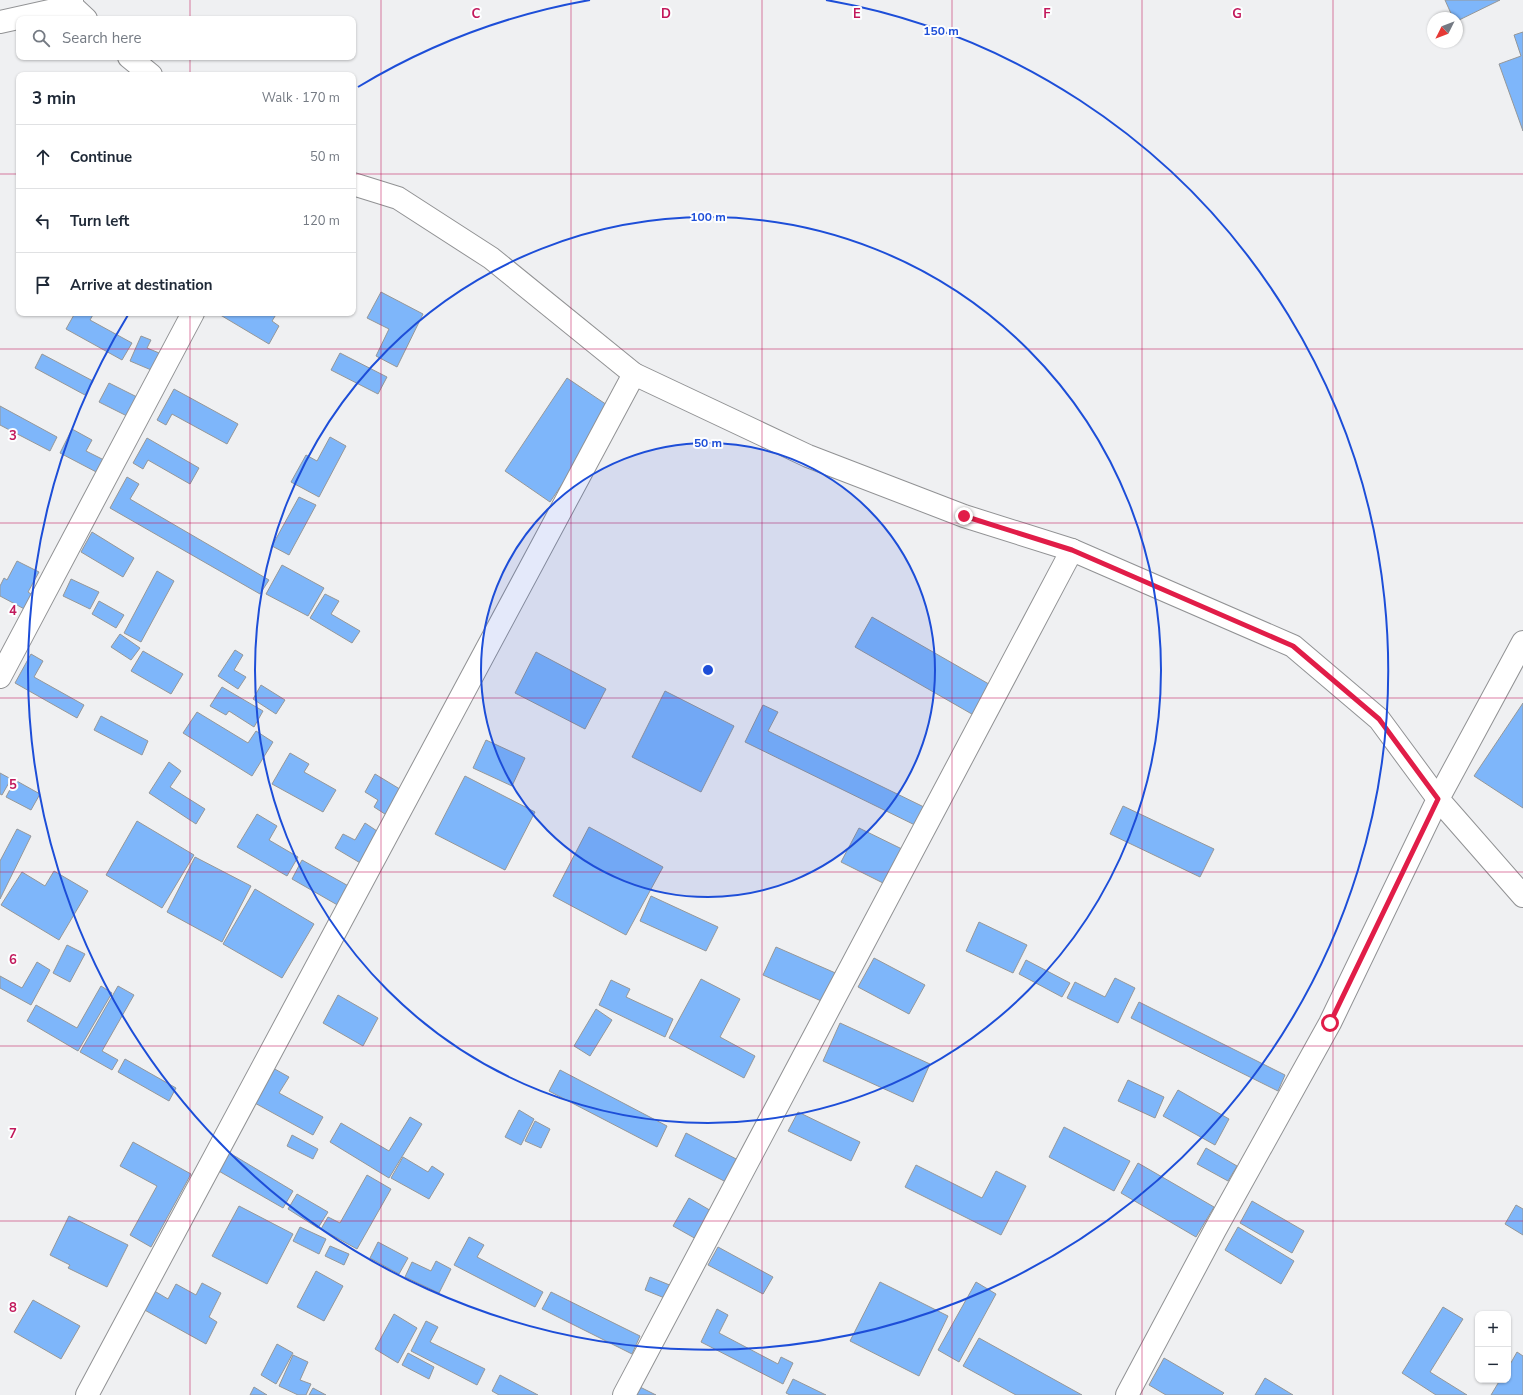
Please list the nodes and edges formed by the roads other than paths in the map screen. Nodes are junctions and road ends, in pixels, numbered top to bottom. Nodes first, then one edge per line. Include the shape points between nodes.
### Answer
1 (77, 8) edge
2 (33, 16) edge
3 (16, 19) edge
4 (0, 22) edge
5 (133, 60) edge
6 (147, 72) edge
7 (356, 185) edge
8 (191, 316) edge
9 (634, 374) junction
10 (1072, 550) junction
11 (1523, 642) edge
12 (0, 677) edge
13 (1438, 799) junction
14 (1523, 896) edge
15 (87, 1395) edge
16 (624, 1395) edge
17 (1127, 1395) edge

1 - 2 street
3 - 4 street
5 - 6 street
7 - 9 street via 398,198 491,258
8 - 12 street
9 - 10 street via 808,456 964,516
9 - 15 street
10 - 13 street via 1293,646 1379,719
10 - 16 street
11 - 13 street
13 - 14 street
13 - 17 street via 1330,1023

